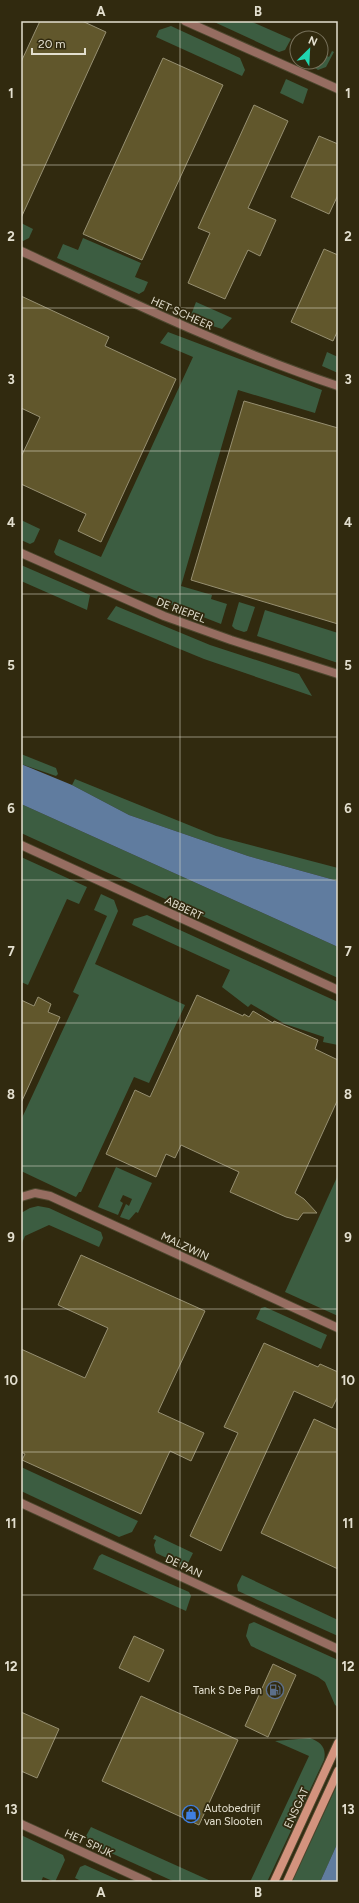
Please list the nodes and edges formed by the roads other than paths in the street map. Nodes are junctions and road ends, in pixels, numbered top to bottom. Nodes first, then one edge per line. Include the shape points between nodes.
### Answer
1 (186, 21) edge
2 (338, 90) edge
3 (21, 252) edge
4 (338, 386) edge
5 (21, 553) edge
6 (338, 674) edge
7 (21, 845) edge
8 (338, 990) edge
9 (21, 1197) edge
10 (338, 1328) edge
11 (21, 1503) edge
12 (338, 1649) edge
13 (338, 1743) edge
14 (338, 1771) edge
15 (21, 1824) edge
16 (148, 1882) edge
17 (274, 1882) edge
18 (287, 1882) edge

1 - 2 street
3 - 4 street, HET SCHEER via 182,325
5 - 6 street, DE RIEPEL via 164,616
7 - 8 street, ABBERT
9 - 10 street, MALZWIN via 35,1193 50,1196
11 - 12 street, DE PAN
13 - 17 main road, ENSGAT
14 - 18 main road, ENSGAT
15 - 16 street, HET SPIJK

